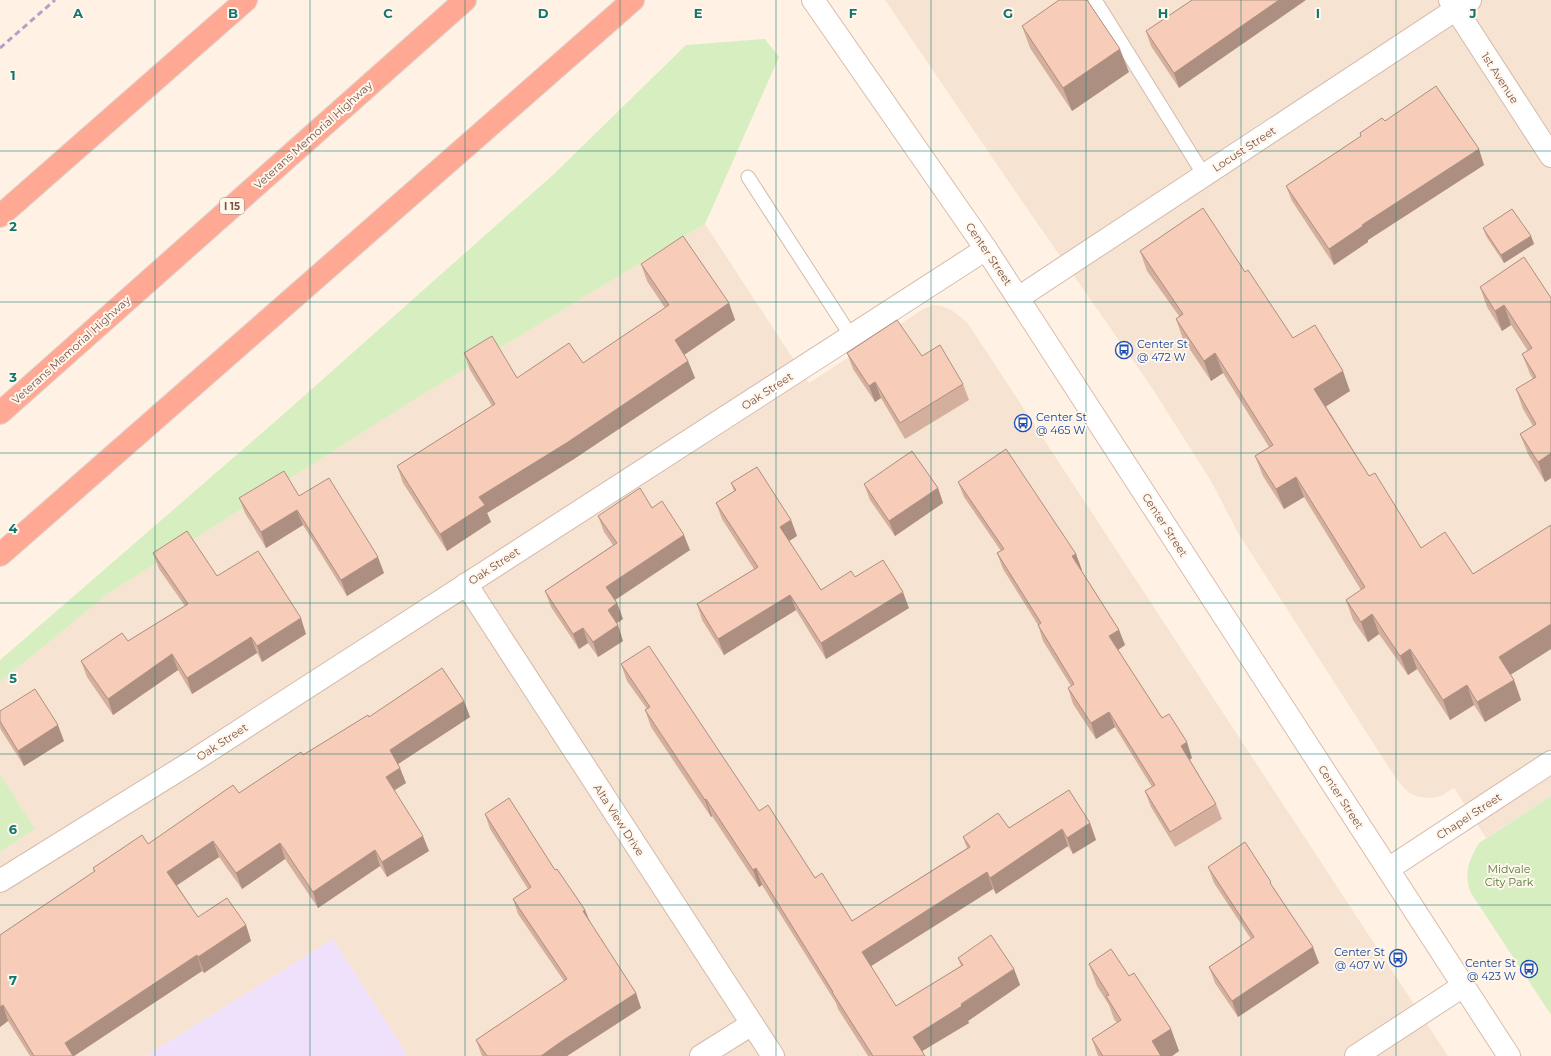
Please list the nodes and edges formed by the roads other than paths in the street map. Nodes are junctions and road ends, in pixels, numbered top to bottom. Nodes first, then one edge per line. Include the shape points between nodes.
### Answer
1 (246, 0) edge
2 (465, 0) edge
3 (813, 0) edge
4 (1094, 0) edge
5 (1458, 3) edge
6 (625, 7) edge
7 (1551, 156) edge
8 (1204, 175) junction
9 (748, 177) dead end
10 (0, 216) edge
11 (986, 249) junction
12 (1018, 298) junction
13 (851, 336) junction
14 (0, 413) edge
15 (0, 555) edge
16 (466, 584) junction
17 (1551, 762) edge
18 (1388, 869) junction
19 (0, 881) edge
20 (1463, 986) junction
21 (752, 1024) junction
22 (701, 1056) edge
23 (773, 1056) edge
24 (1356, 1056) edge
25 (1509, 1056) edge

1 - 10 highway
2 - 14 highway, Veterans Memorial Highway / I 15
3 - 11 street, Center Street
4 - 8 lane
5 - 7 street, 1st Avenue
5 - 8 street, Locust Street
6 - 15 highway
8 - 12 street, Locust Street
9 - 13 lane
11 - 12 street, Center Street
11 - 13 street, Oak Street
12 - 18 street, Center Street
13 - 16 street, Oak Street
16 - 19 street, Oak Street via 185,766
16 - 21 street, Alta View Drive
17 - 18 street, Chapel Street
18 - 20 street, Center Street
20 - 24 street
20 - 25 street, Center Street
21 - 22 street
21 - 23 street, Alta View Drive

